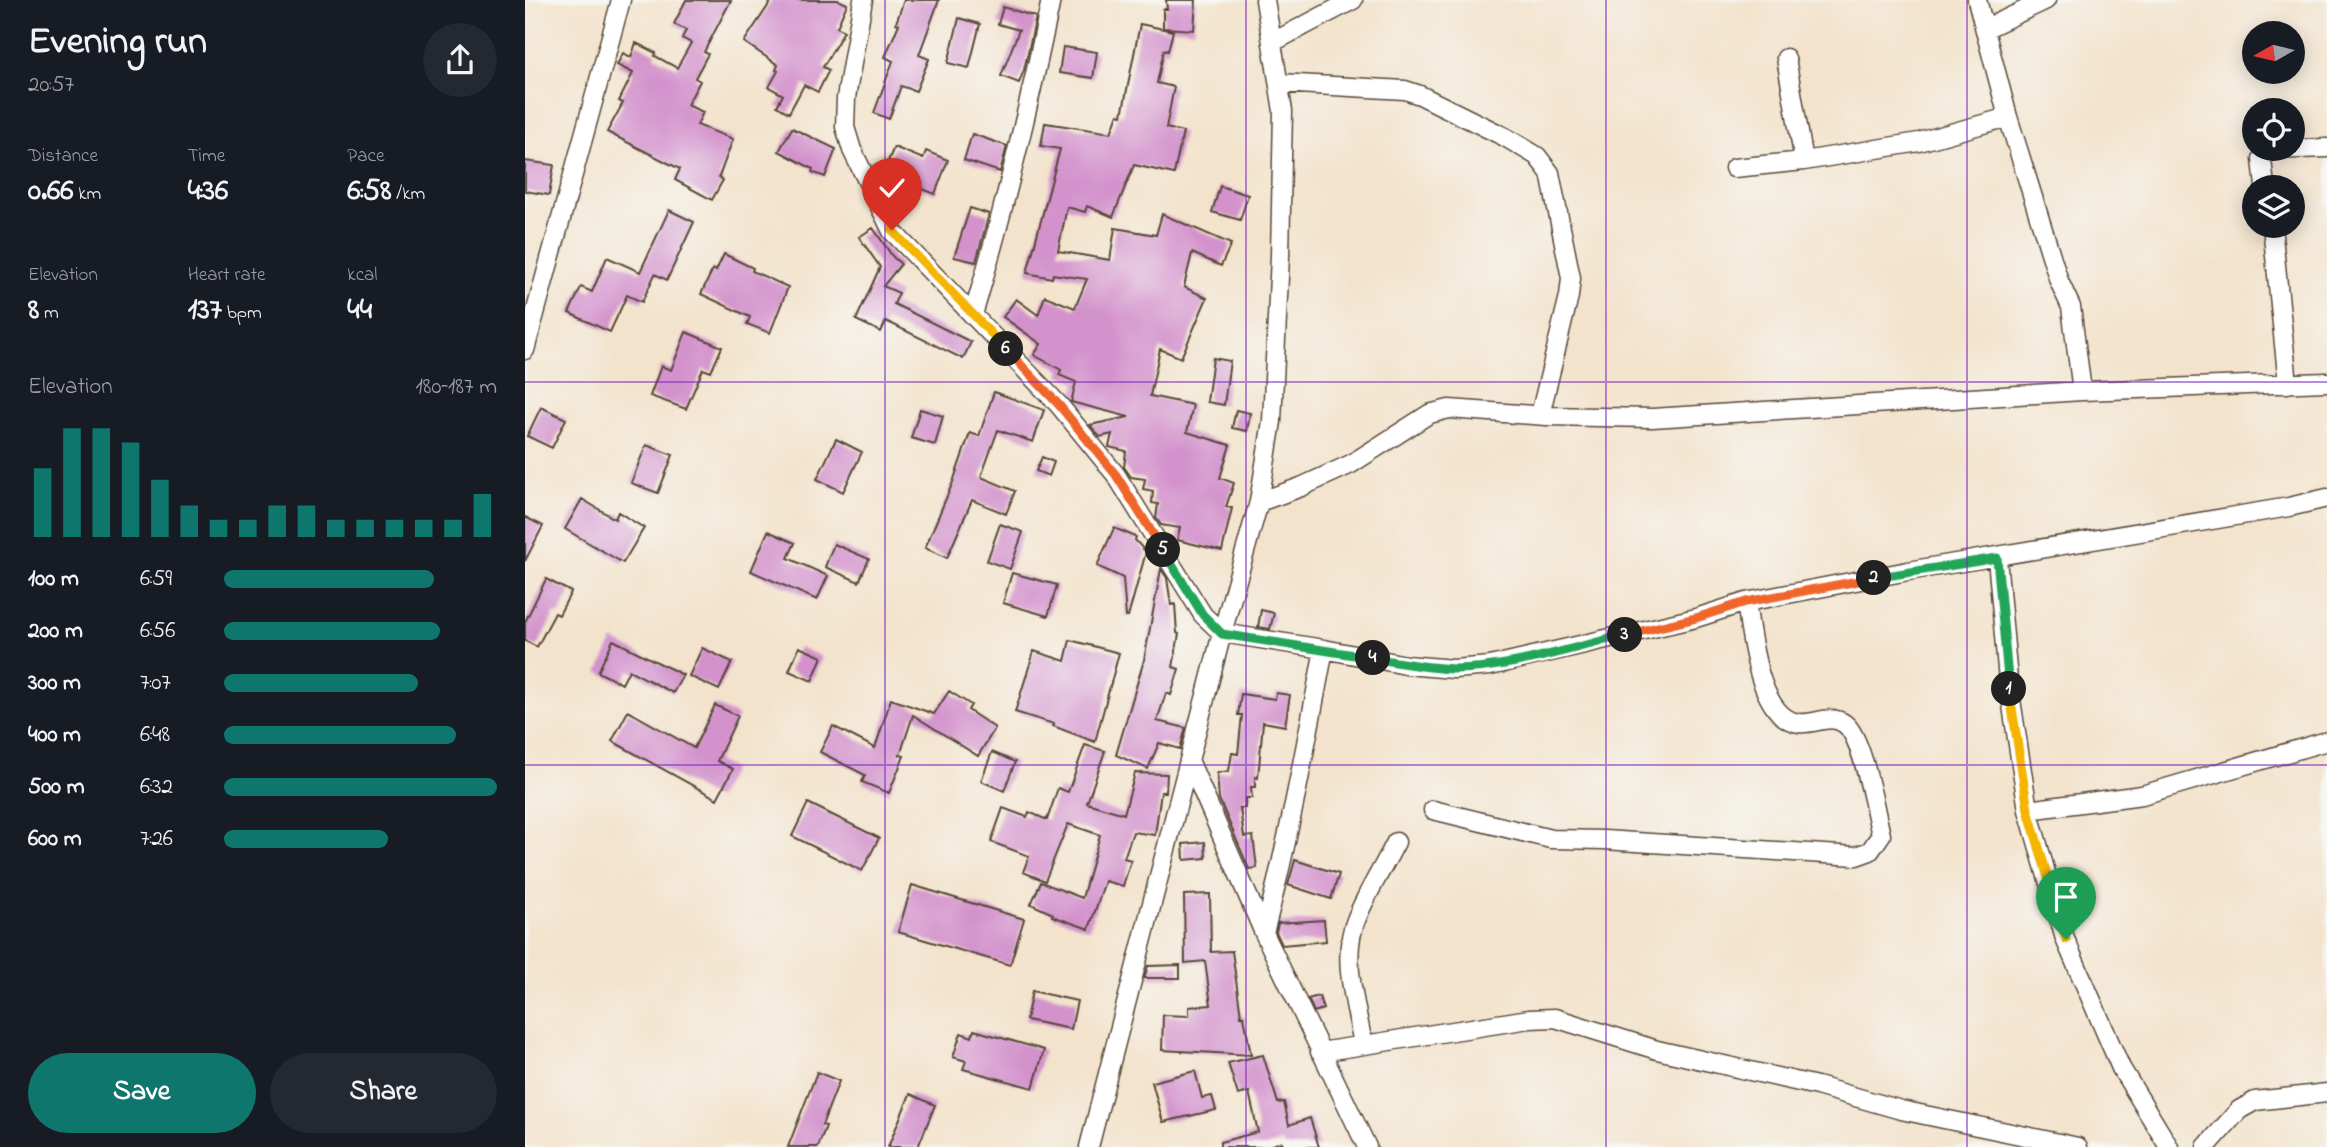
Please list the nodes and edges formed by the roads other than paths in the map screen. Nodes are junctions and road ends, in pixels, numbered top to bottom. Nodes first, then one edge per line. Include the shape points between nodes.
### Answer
1 (621, 0) edge
2 (863, 0) edge
3 (1052, 0) edge
4 (1265, 0) edge
5 (1353, 0) edge
6 (1977, 0) edge
7 (2046, 0) edge
8 (1985, 29) junction
9 (1273, 42) junction
10 (1786, 58) dead end
11 (1279, 83) junction
12 (2008, 117) junction
13 (2327, 148) edge
14 (1804, 161) junction
15 (1734, 168) dead end
16 (2264, 175) edge
17 (2273, 238) edge
18 (973, 315) junction
19 (525, 351) edge
20 (2327, 383) edge
21 (2288, 384) junction
22 (2082, 391) junction
23 (1540, 415) junction
24 (2327, 498) edge
25 (1259, 502) junction
26 (1997, 558) junction
27 (1746, 602) junction
28 (1222, 634) junction
29 (1324, 649) junction
30 (2327, 741) edge
31 (1189, 760) junction
32 (1433, 810) dead end
33 (2028, 810) junction
34 (1396, 842) dead end
35 (1263, 933) junction
36 (1363, 1045) junction
37 (1320, 1052) junction
38 (2327, 1093) edge
39 (1089, 1147) edge
40 (1367, 1147) edge
41 (2078, 1147) edge
42 (2169, 1147) edge
43 (2206, 1147) edge

1 - 19 street
2 - 18 street via 846,98 845,127 852,150 892,230
3 - 18 street via 997,236
4 - 9 street
5 - 9 street
6 - 8 street
7 - 8 street
8 - 12 street
9 - 11 street
10 - 14 street
11 - 23 street via 1412,93 1505,137 1544,164 1550,173 1571,278
11 - 25 street via 1283,111 1272,421
12 - 14 street via 1920,142
12 - 22 street via 2071,307
13 - 16 street via 2270,150 2262,159
14 - 15 street
17 - 21 street
18 - 28 street via 1059,405 1116,475 1203,615
20 - 21 street
21 - 22 street
22 - 23 street via 1652,418
23 - 25 street via 1449,409 1429,414 1351,464
24 - 26 street
25 - 28 street
26 - 27 street
26 - 33 street via 2008,680
27 - 29 street via 1490,666 1406,665
27 - 32 street via 1758,670 1775,709 1799,723 1831,718 1845,724 1858,740 1881,835 1870,851 1856,856 1551,839
28 - 29 street
28 - 31 street
29 - 35 street via 1278,881
30 - 33 street via 2142,795
31 - 35 street
31 - 39 street
33 - 42 street via 2070,950 2121,1068
34 - 36 street via 1355,922 1350,946
35 - 37 street
36 - 37 street
36 - 41 street via 1555,1018 1657,1050 1901,1110
37 - 40 street
38 - 43 street via 2255,1101 2239,1110

